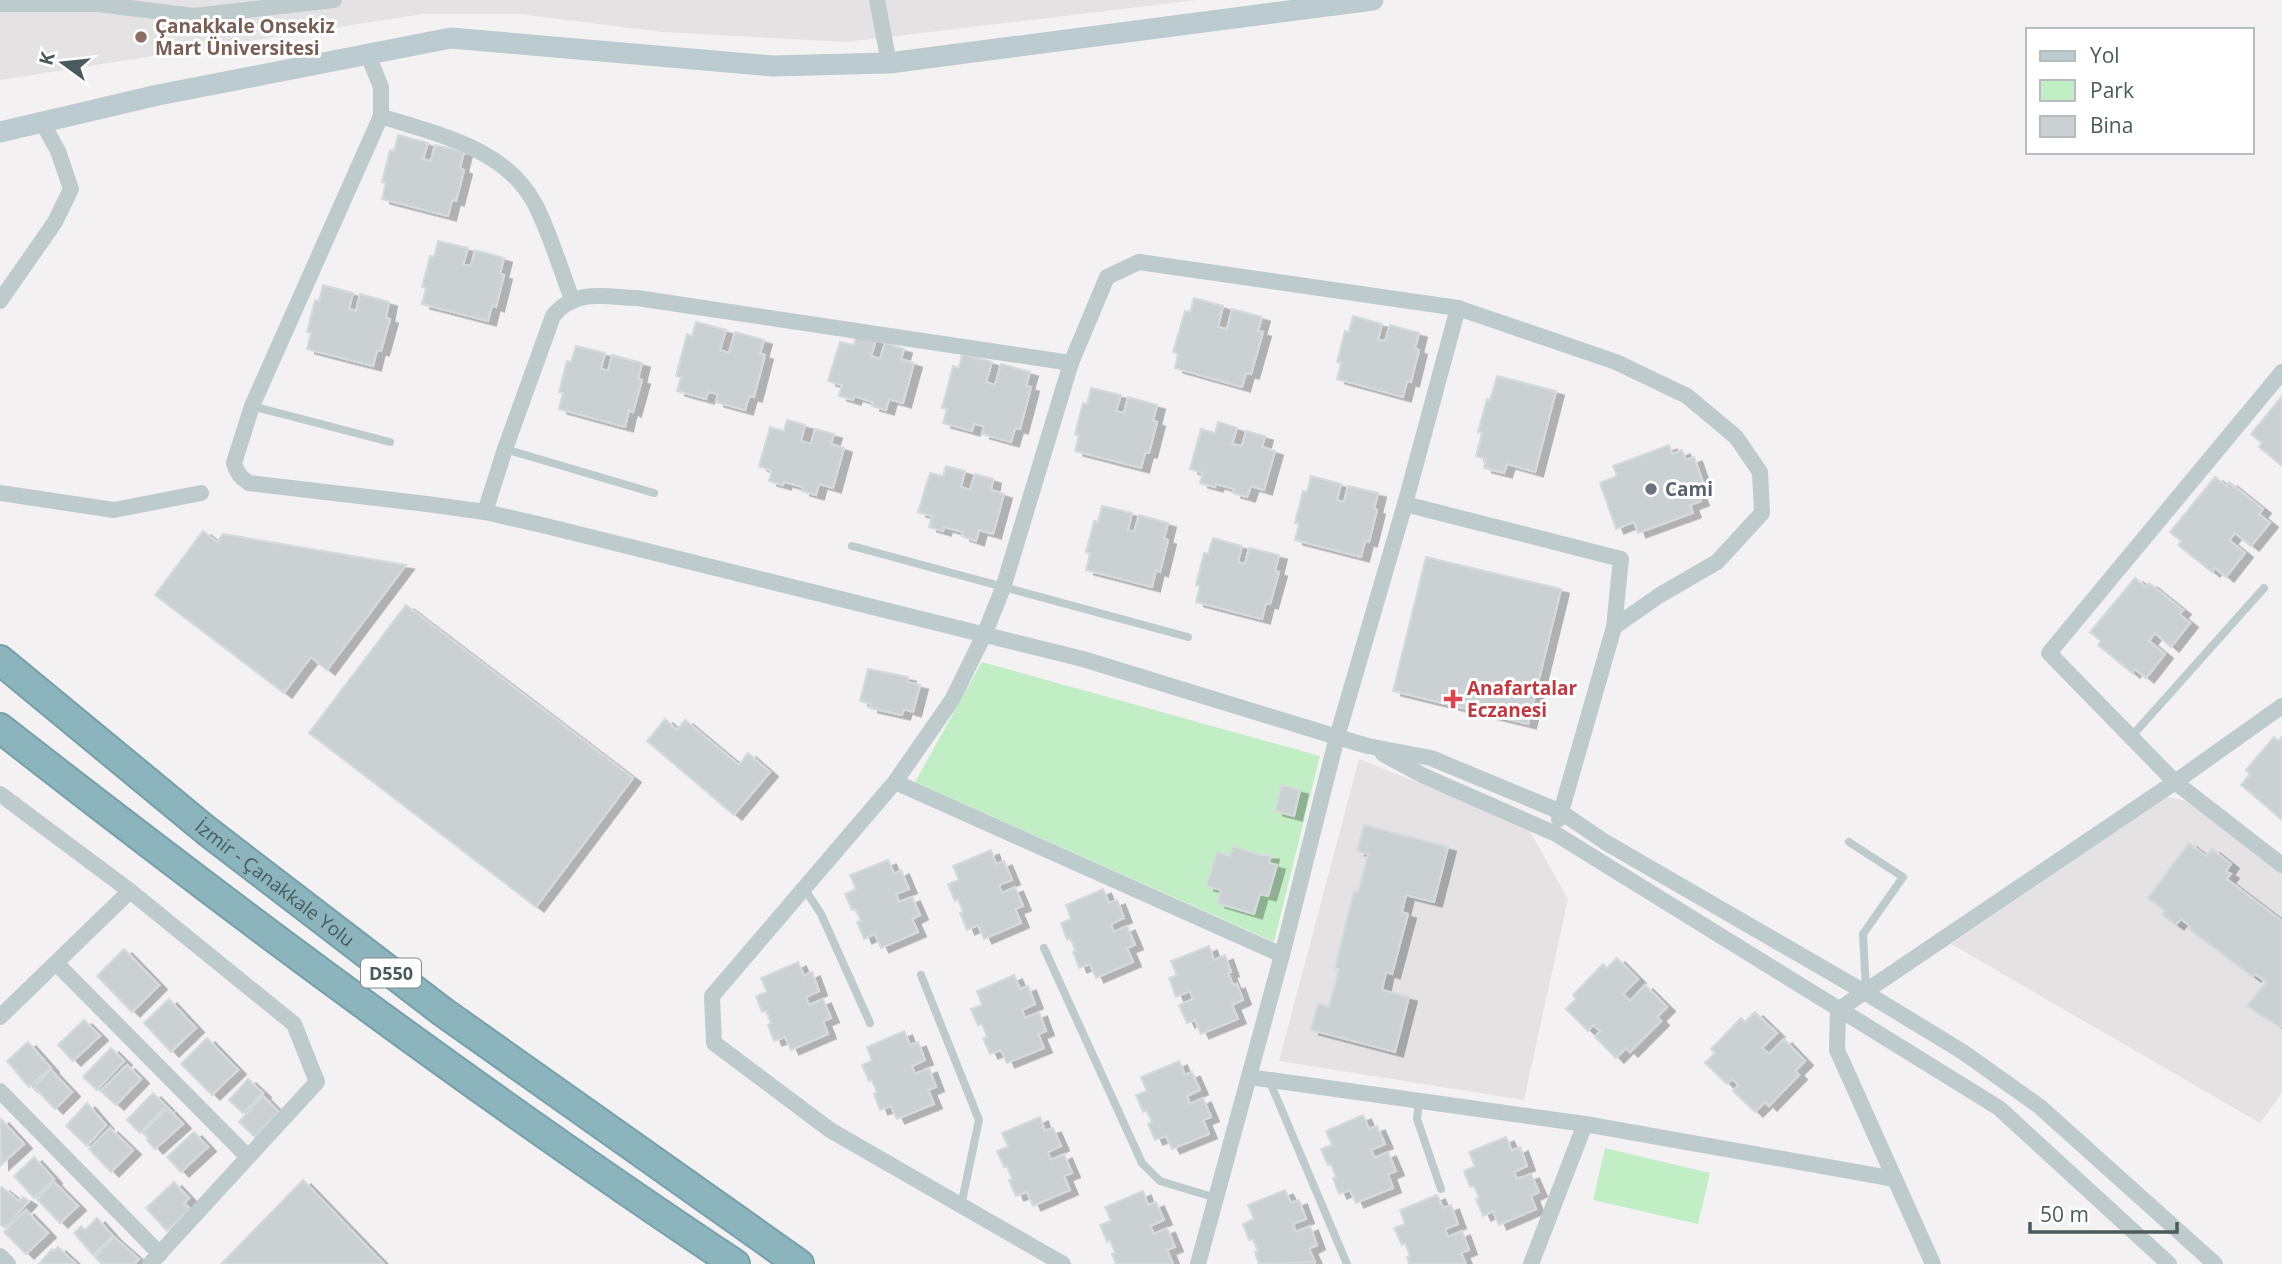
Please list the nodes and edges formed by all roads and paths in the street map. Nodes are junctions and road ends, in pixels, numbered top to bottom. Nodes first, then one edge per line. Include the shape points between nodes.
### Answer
1 (334, 0) edge
2 (877, 0) edge
3 (1373, 0) edge
4 (0, 4) edge
5 (368, 55) junction
6 (889, 64) junction
7 (381, 116) junction
8 (42, 122) junction
9 (0, 132) edge
10 (572, 299) junction
11 (0, 301) edge
12 (1458, 309) junction
13 (1071, 363) junction
14 (2282, 372) edge
15 (252, 406) junction
16 (390, 442) dead end
17 (505, 449) junction
18 (0, 493) edge
19 (201, 493) dead end
20 (654, 493) dead end
21 (1405, 504) junction
22 (485, 512) junction
23 (852, 546) dead end
24 (1003, 588) junction
25 (2264, 588) dead end
26 (1614, 627) junction
27 (984, 635) junction
28 (1188, 637) dead end
29 (0, 660) edge
30 (2280, 710) edge
31 (0, 728) edge
32 (1337, 737) junction
33 (2131, 737) junction
34 (1368, 746) junction
35 (895, 782) junction
36 (2175, 782) junction
37 (0, 794) edge
38 (1561, 812) junction
39 (1556, 834) junction
40 (1849, 842) dead end
41 (2282, 865) edge
42 (804, 888) junction
43 (130, 891) junction
44 (1044, 948) dead end
45 (1282, 955) junction
46 (56, 963) junction
47 (921, 975) dead end
48 (1866, 993) junction
49 (1838, 1010) junction
50 (0, 1017) edge
51 (870, 1023) dead end
52 (1249, 1077) junction
53 (1269, 1080) junction
54 (0, 1091) edge
55 (1419, 1101) junction
56 (1585, 1124) junction
57 (248, 1157) junction
58 (1895, 1179) junction
59 (1441, 1189) dead end
60 (1216, 1198) junction
61 (961, 1206) junction
62 (0, 1256) edge
63 (155, 1259) edge
64 (8, 1264) edge
65 (735, 1264) edge
66 (799, 1264) edge
67 (1063, 1264) edge
68 (1198, 1264) edge
69 (1347, 1264) edge
70 (1531, 1264) edge
71 (1933, 1264) edge
72 (2169, 1264) edge
73 (2215, 1264) edge

1 - 4 street via 194,16 98,4
2 - 6 street
3 - 6 street
5 - 6 street via 451,38 773,66
5 - 7 street via 381,87
5 - 8 street
7 - 10 street via 476,149 509,171 535,205
7 - 15 street
8 - 9 street
8 - 11 street via 71,189 55,222
10 - 13 street via 637,298
10 - 17 street via 553,316
12 - 13 street via 1139,262 1107,277
12 - 21 street
12 - 26 street via 1616,362 1687,396 1736,437 1760,472 1762,513 1717,562
13 - 24 street
14 - 33 street via 2049,653
15 - 16 lane
15 - 22 street via 234,463 249,483
17 - 20 lane
17 - 22 street
18 - 19 street via 114,510
21 - 26 street via 1621,559
21 - 32 street
22 - 27 street
23 - 24 lane
24 - 27 street
24 - 28 lane
25 - 33 lane
26 - 38 street
27 - 32 street via 1083,659
27 - 35 street via 952,700
29 - 66 highway, İzmir - Çanakkale Yolu / D550 via 207,831 443,1012
30 - 36 street
31 - 65 highway, D550 via 180,869 420,1045
32 - 34 street
32 - 45 street
33 - 36 street
34 - 38 street via 1431,758
34 - 39 street via 1423,776
35 - 42 street
35 - 45 street
36 - 41 street
36 - 48 street
37 - 43 street
38 - 39 street
38 - 48 street
39 - 49 street
40 - 48 lane via 1902,877 1863,934
42 - 51 lane via 821,914
42 - 61 street via 712,996 714,1043 830,1130
43 - 46 street
43 - 57 street via 294,1024 317,1082
44 - 60 lane via 1142,1163 1160,1181
45 - 52 street
46 - 50 street
46 - 57 street
47 - 61 lane via 979,1120
48 - 49 street
48 - 73 street via 1963,1052 2039,1106
49 - 58 street via 1838,1050
49 - 72 street via 1999,1108
52 - 53 street
52 - 60 street
53 - 55 street
53 - 69 lane
54 - 63 street
55 - 56 street
55 - 59 lane via 1417,1119
56 - 58 street
56 - 70 street
57 - 63 street
58 - 71 street
60 - 68 street
61 - 67 street
62 - 64 street

